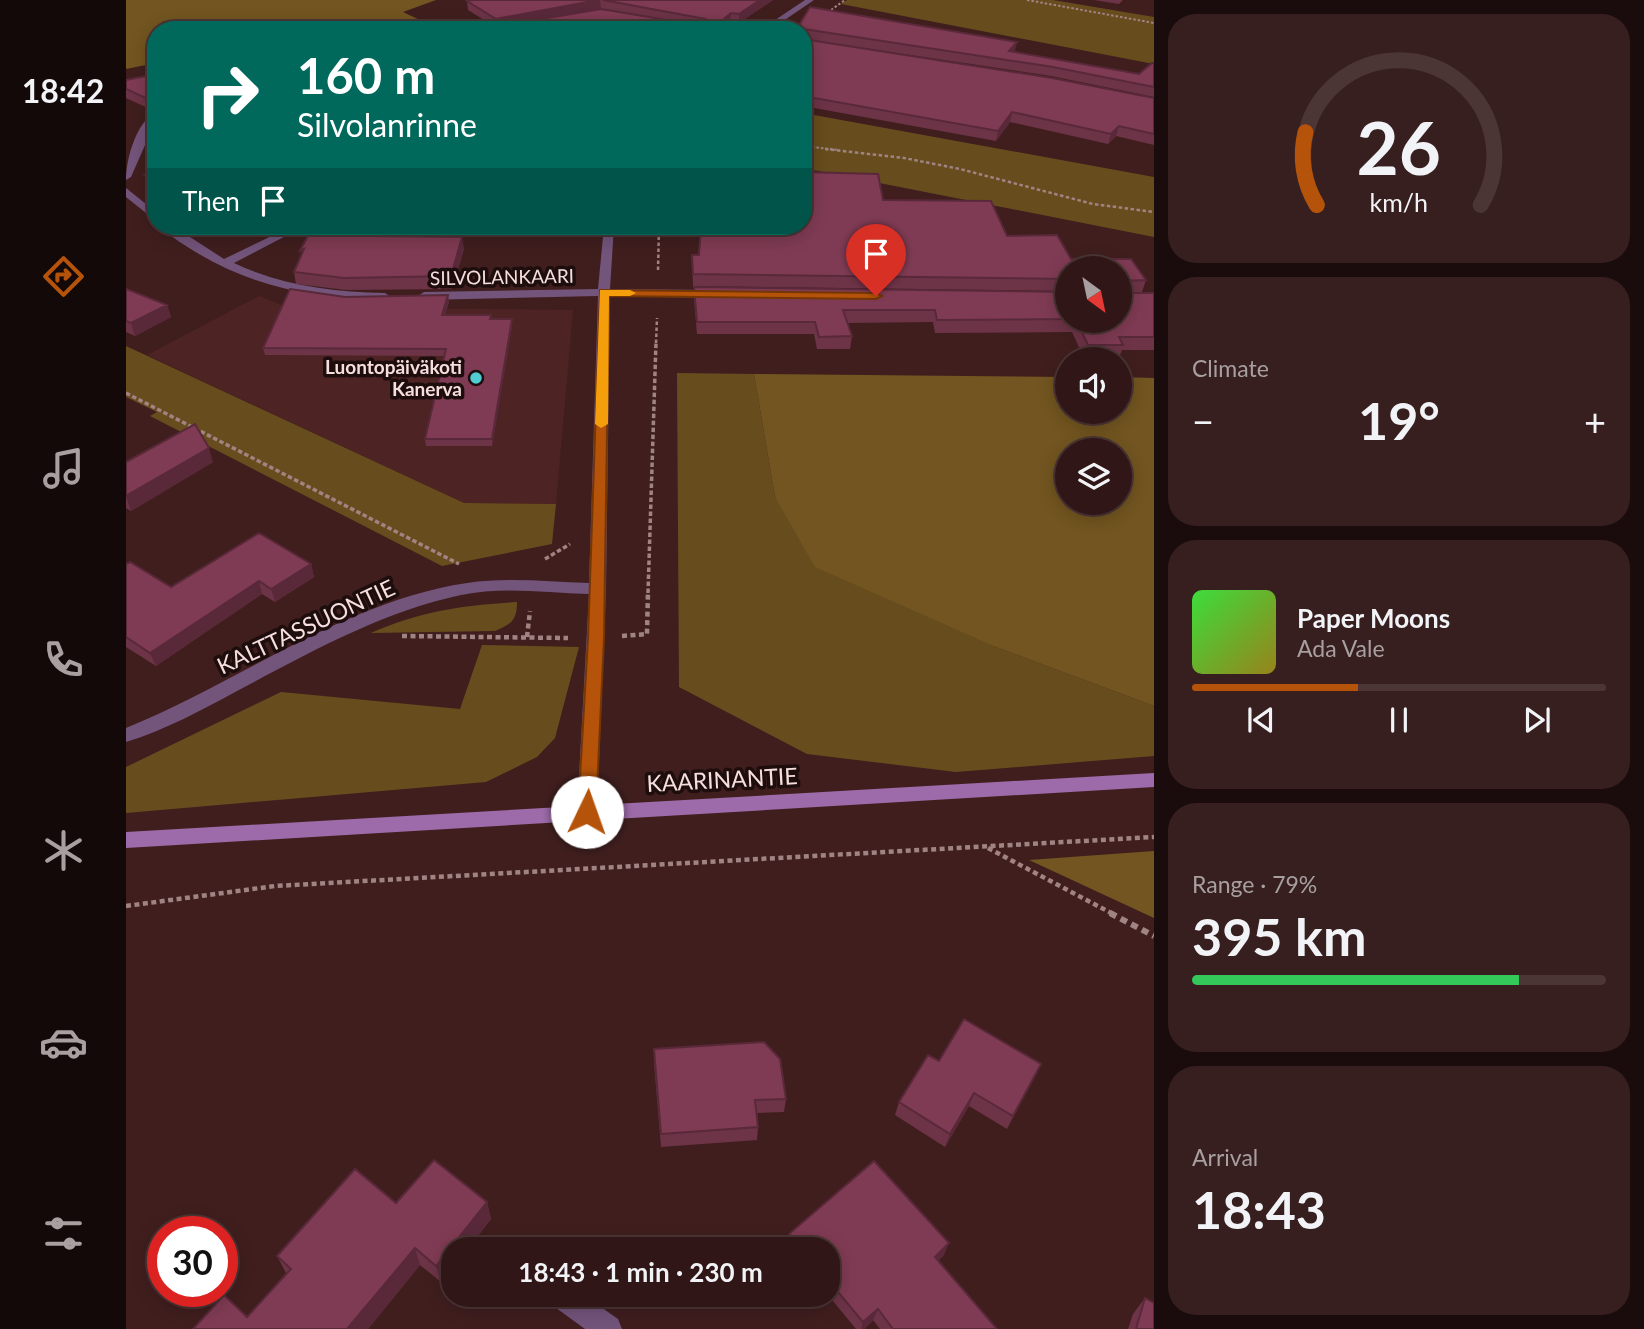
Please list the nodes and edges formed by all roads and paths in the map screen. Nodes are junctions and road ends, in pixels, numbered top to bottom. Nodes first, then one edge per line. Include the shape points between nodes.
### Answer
1 (810, 0) edge
2 (1027, 0) edge
3 (1072, 0) edge
4 (1064, 7) junction
5 (778, 21) edge
6 (1154, 23) edge
7 (147, 125) edge
8 (812, 147) edge
9 (126, 177) edge
10 (126, 191) edge
11 (147, 210) edge
12 (1154, 212) edge
13 (177, 235) edge
14 (282, 235) edge
15 (608, 235) edge
16 (659, 235) edge
17 (225, 263) junction
18 (604, 292) junction
19 (658, 293) junction
20 (726, 294) edge
21 (392, 296) edge
22 (406, 296) edge
23 (126, 393) edge
24 (503, 587) junction
25 (598, 589) junction
26 (398, 636) dead end
27 (596, 638) junction
28 (126, 736) edge
29 (1154, 780) edge
30 (587, 812) junction
31 (1154, 836) edge
32 (126, 840) edge
33 (985, 847) junction
34 (126, 906) edge
35 (1154, 936) edge
36 (578, 1307) edge
37 (608, 1329) edge

1 - 5 street
2 - 4 path
3 - 4 path
4 - 6 path
7 - 9 street
8 - 12 path via 904,158 1093,204
10 - 11 street
13 - 17 street
14 - 17 street
15 - 18 street
16 - 19 path
17 - 21 street via 288,289 346,297
18 - 19 street, SILVOLANKAARI
18 - 22 street, SILVOLANKAARI
18 - 25 street
19 - 20 street, SILVOLANKAARI
19 - 27 path via 647,634
23 - 24 path
24 - 25 street, KALTTASSUONTIE
24 - 28 street, KALTTASSUONTIE via 466,588 397,607
25 - 27 street
26 - 27 path
27 - 30 street
29 - 30 main road, KAARINANTIE
30 - 32 main road, KAARINANTIE
31 - 33 path
33 - 34 path via 275,886
33 - 35 path
36 - 37 street

